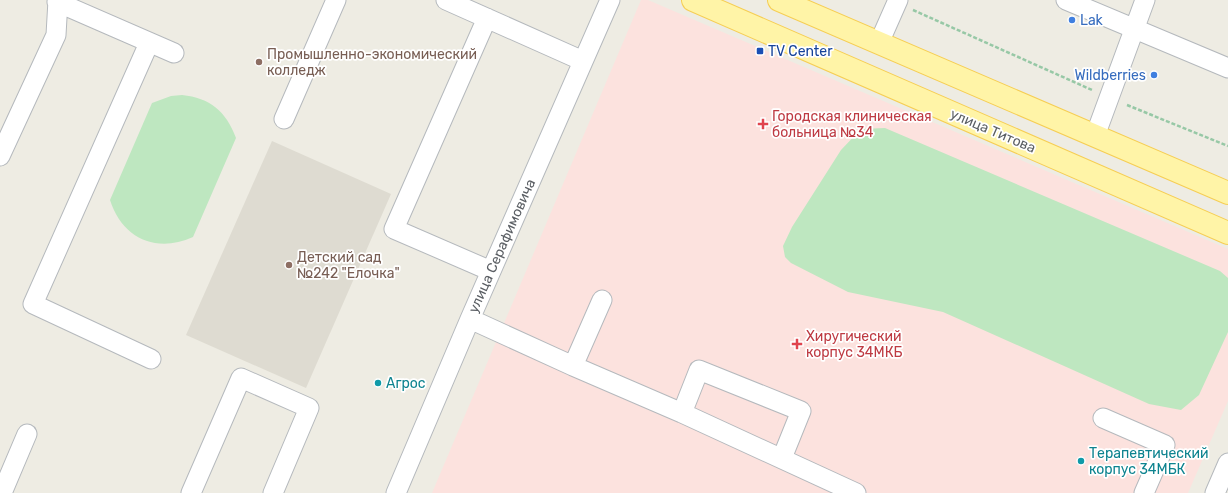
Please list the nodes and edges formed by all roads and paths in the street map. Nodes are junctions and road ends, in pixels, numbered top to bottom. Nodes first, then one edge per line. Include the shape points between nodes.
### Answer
1 (336, 0) edge
2 (446, 0) edge
3 (610, 0) edge
4 (693, 0) edge
5 (779, 0) edge
6 (1066, 0) edge
7 (1145, 0) edge
8 (58, 1) edge
9 (897, 1) edge
10 (487, 18) junction
11 (1134, 29) junction
12 (149, 43) junction
13 (879, 43) junction
14 (174, 53) dead end
15 (583, 61) junction
16 (1228, 68) edge
17 (1109, 98) junction
18 (284, 119) dead end
19 (1095, 136) junction
20 (1228, 146) edge
21 (0, 156) edge
22 (1228, 193) edge
23 (1228, 233) edge
24 (492, 271) junction
25 (602, 300) dead end
26 (470, 319) junction
27 (151, 359) dead end
28 (573, 366) junction
29 (682, 413) junction
30 (1103, 418) dead end
31 (27, 434) dead end
32 (782, 458) junction
33 (1228, 463) edge
34 (1220, 491) edge
35 (2, 493) edge
36 (191, 493) edge
37 (272, 493) edge
38 (396, 493) edge
39 (856, 493) edge
40 (1144, 493) edge

1 - 18 street
2 - 10 street
3 - 15 street, улица Серафимовича
4 - 23 main road, улица Титова
5 - 13 main road
6 - 11 street
7 - 11 street
8 - 12 street
8 - 21 street via 56,34
9 - 13 street
9 - 17 path
10 - 15 street
10 - 24 street via 394,229
11 - 16 street
11 - 17 street
12 - 14 street
12 - 27 street via 33,304
13 - 19 main road
15 - 24 street, улица Серафимовича
17 - 19 street
17 - 20 path
19 - 22 main road
24 - 26 street, улица Серафимовича
25 - 28 street
26 - 28 street
26 - 38 street, улица Серафимовича
28 - 29 street
29 - 32 street
29 - 32 street via 699,370 801,411
30 - 40 street via 1165,445
31 - 35 street
32 - 39 street
33 - 34 street
36 - 37 street via 241,378 309,408

